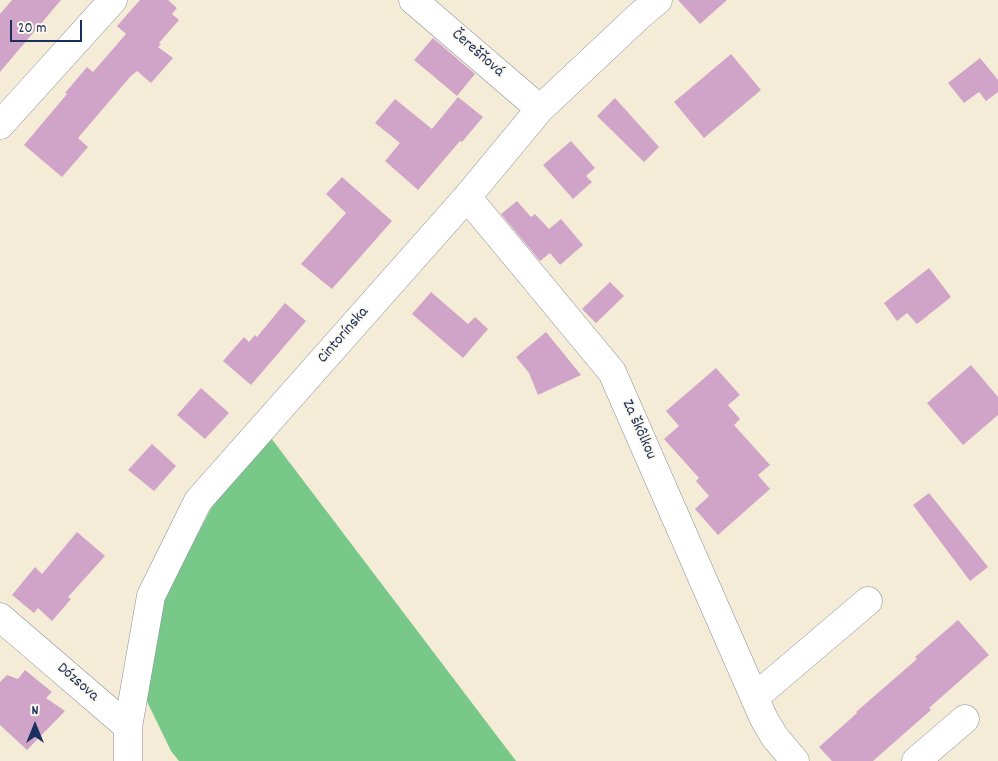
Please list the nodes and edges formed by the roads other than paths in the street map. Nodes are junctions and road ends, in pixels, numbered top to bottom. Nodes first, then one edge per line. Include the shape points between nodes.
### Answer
1 (113, 0) edge
2 (413, 0) edge
3 (658, 0) edge
4 (540, 109) junction
5 (0, 125) edge
6 (466, 197) junction
7 (868, 602) dead end
8 (0, 617) edge
9 (755, 697) junction
10 (964, 719) dead end
11 (128, 727) junction
12 (128, 761) edge
13 (795, 761) edge
14 (916, 761) edge

1 - 5 street
2 - 4 street, Čerešňová
3 - 4 street, Cintorínska
4 - 6 street, Cintorínska
6 - 9 street, Za škôlkou via 612,372
6 - 11 street, Cintorínska via 198,501 151,596
7 - 9 street
8 - 11 street, Dózsova
9 - 13 street, Za škôlkou via 774,736
10 - 14 street
11 - 12 street

